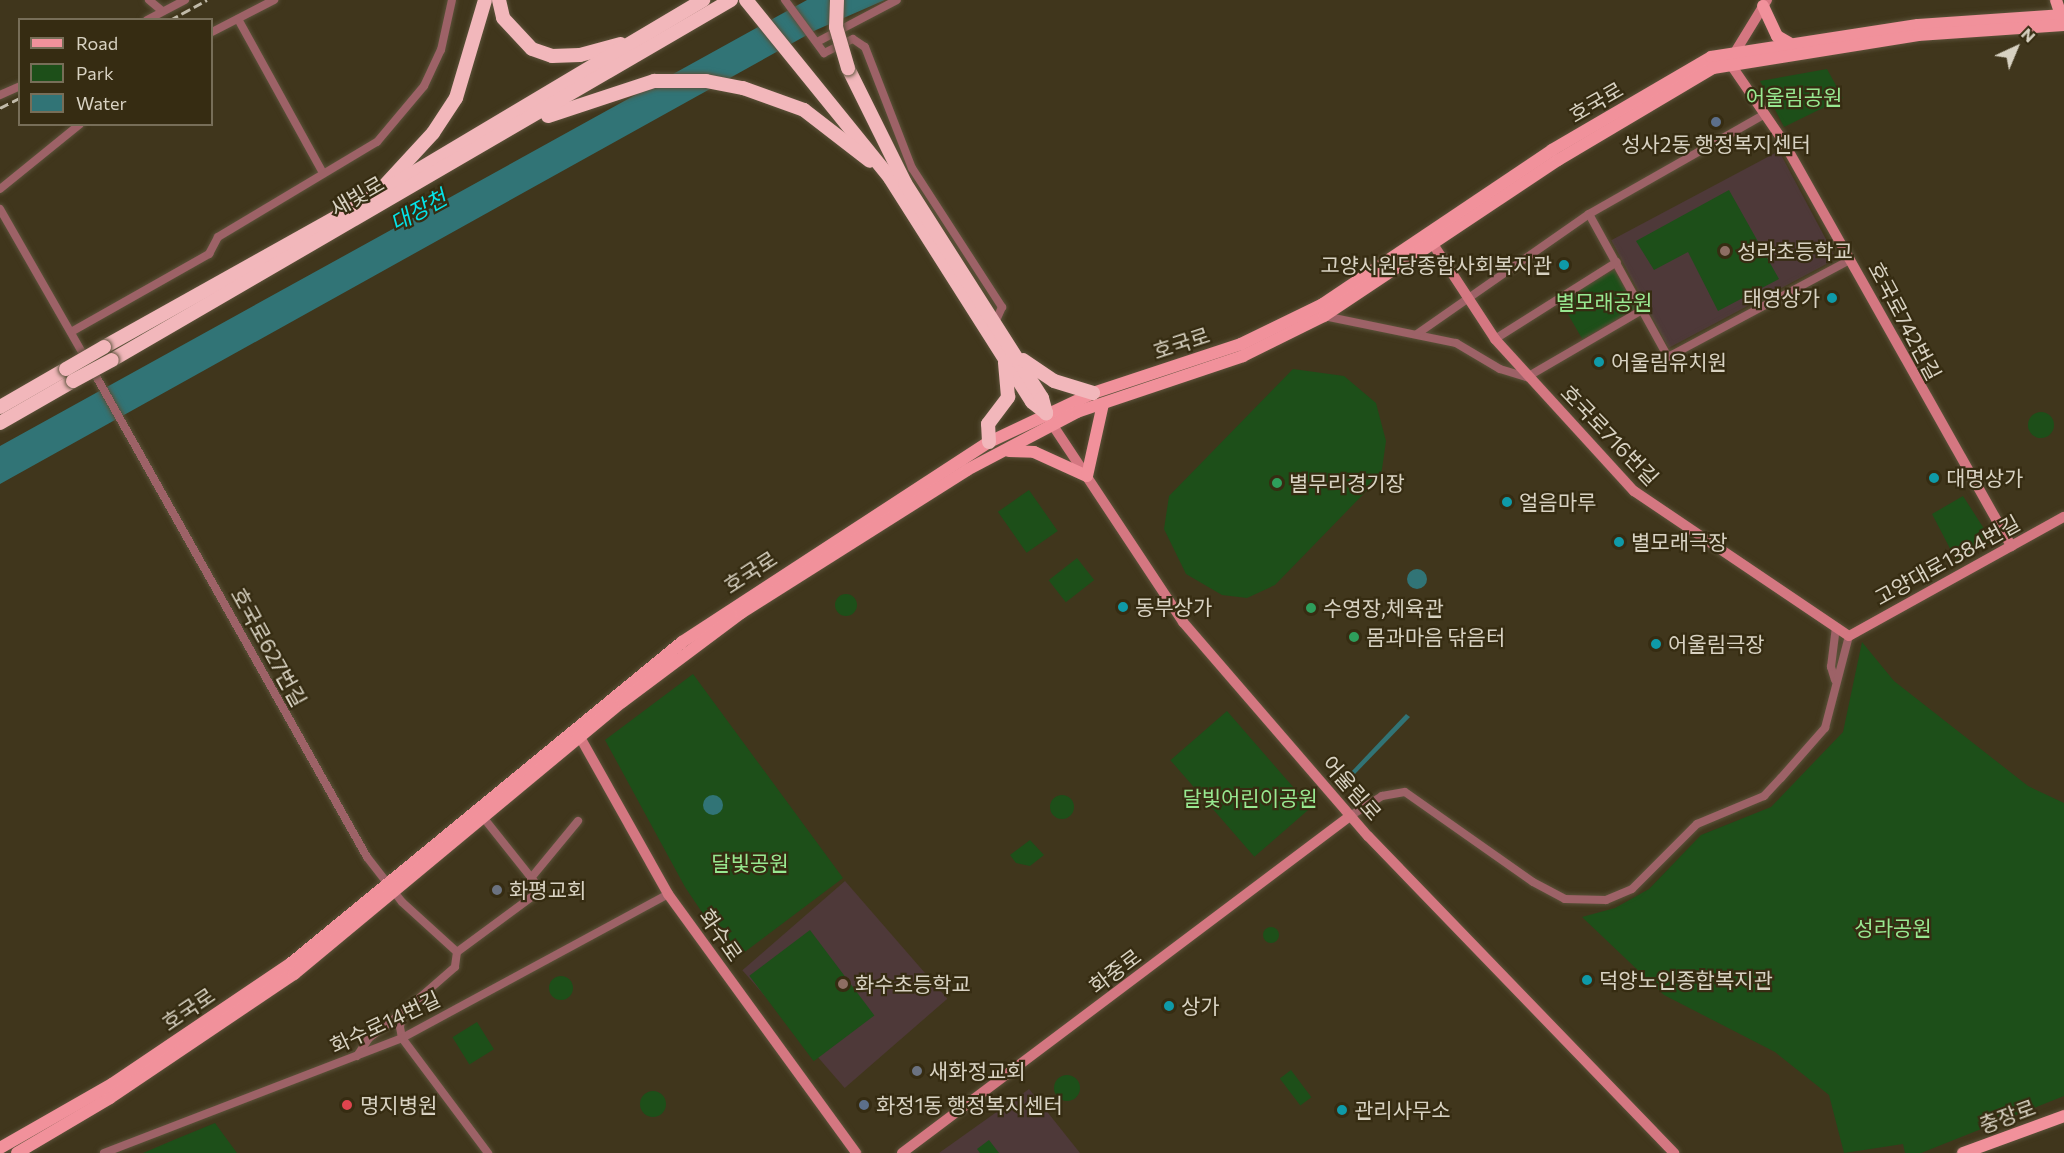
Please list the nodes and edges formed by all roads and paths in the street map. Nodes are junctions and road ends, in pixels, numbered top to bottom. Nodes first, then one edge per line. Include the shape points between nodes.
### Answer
1 (149, 0) edge
2 (185, 0) edge
3 (274, 0) edge
4 (452, 0) edge
5 (485, 0) edge
6 (499, 0) edge
7 (704, 0) edge
8 (746, 0) edge
9 (755, 0) edge
10 (785, 0) edge
11 (837, 0) edge
12 (897, 0) edge
13 (2056, 0) edge
14 (730, 1) edge
15 (1765, 3) edge
16 (162, 11) junction
17 (150, 18) edge
18 (238, 19) junction
19 (2008, 19) junction
20 (2063, 19) edge
21 (1996, 29) junction
22 (213, 32) edge
23 (640, 39) junction
24 (816, 40) junction
25 (1789, 44) junction
26 (1732, 57) junction
27 (818, 79) junction
28 (18, 87) edge
29 (0, 95) edge
30 (1765, 114) junction
31 (78, 126) edge
32 (515, 129) junction
33 (322, 171) junction
34 (890, 178) junction
35 (0, 189) edge
36 (375, 195) junction
37 (0, 209) edge
38 (1589, 214) junction
39 (927, 219) junction
40 (1431, 241) junction
41 (1850, 260) junction
42 (1617, 262) junction
43 (1466, 295) junction
44 (1642, 310) junction
45 (1324, 316) junction
46 (994, 326) junction
47 (71, 332) junction
48 (1416, 334) junction
49 (1495, 339) junction
50 (1010, 358) junction
51 (1527, 376) junction
52 (1093, 393) junction
53 (1103, 404) junction
54 (0, 407) edge
55 (1049, 418) junction
56 (0, 423) edge
57 (989, 442) junction
58 (1000, 453) junction
59 (1087, 476) junction
60 (2064, 517) edge
61 (2011, 546) junction
62 (1836, 627) junction
63 (1849, 636) junction
64 (1835, 680) junction
65 (577, 731) junction
66 (1350, 816) junction
67 (483, 817) junction
68 (578, 821) dead end
69 (531, 878) junction
70 (390, 888) junction
71 (668, 894) junction
72 (458, 952) junction
73 (402, 1013) junction
74 (402, 1038) junction
75 (357, 1056) junction
76 (2064, 1116) edge
77 (0, 1148) edge
78 (17, 1153) edge
79 (104, 1153) edge
80 (488, 1153) edge
81 (856, 1153) edge
82 (902, 1153) edge
83 (1674, 1153) edge
84 (1963, 1153) edge

1 - 16 street
2 - 16 street
3 - 18 street
4 - 33 street via 441,50 409,111 377,142
5 - 36 highway via 456,98 433,133
6 - 23 highway via 516,36 552,56 579,56
7 - 23 highway, 새빛로
8 - 27 highway
9 - 27 highway
10 - 24 street
11 - 39 highway, bridge via 836,27 848,68
12 - 24 street
13 - 20 main road
14 - 32 highway, 새빛로
15 - 25 main road via 1777,36
15 - 26 street
16 - 17 street
18 - 22 street
18 - 33 street
19 - 20 main road, 호국로
19 - 21 main road via 2011,24
19 - 25 main road, 호국로
20 - 21 main road, 호국로
21 - 26 main road, 호국로
23 - 36 highway, 새빛로
24 - 46 street via 824,53 853,39 865,47 912,168 1002,307
25 - 26 main road, 호국로
26 - 30 street, 호국로742번길
26 - 40 main road, 호국로
27 - 34 highway
27 - 39 highway
28 - 29 street
30 - 38 street
30 - 41 street, 호국로742번길
31 - 35 street
32 - 34 highway via 608,92 654,81 706,81 775,97 804,110
32 - 56 highway, 새빛로, bridge
33 - 47 street via 218,237 209,254
34 - 50 highway
36 - 54 highway, 새빛로, bridge
37 - 47 street
38 - 42 street
38 - 43 street
39 - 46 highway
40 - 43 street, 호국로716번길
40 - 45 main road, 호국로
40 - 52 main road, 호국로 via 1323,304 1240,344
41 - 44 street via 1668,357
41 - 61 street, 호국로742번길
42 - 44 street
42 - 49 street
43 - 48 street
43 - 49 street, 호국로716번길
44 - 51 street, 호국로716번길
45 - 48 street
45 - 53 main road, 호국로 via 1243,356
46 - 50 highway
47 - 70 street, 호국로627번길
48 - 51 street via 1472,348 1500,369
49 - 51 street, 호국로716번길
50 - 52 highway via 1054,381
50 - 55 highway
50 - 57 highway via 1008,397 988,424
51 - 62 street, 호국로716번길 via 1634,491
52 - 55 main road, 호국로
53 - 55 main road, 호국로
53 - 59 main road
55 - 57 main road, 호국로
55 - 58 main road, 호국로
55 - 59 street, 어울림로
57 - 65 main road, 호국로 via 735,604
58 - 59 main road via 1034,452
58 - 65 main road, 호국로 via 741,613
59 - 66 street, 어울림로 via 1183,622
60 - 61 street, 고양대로1384번길
61 - 63 street, 고양대로1384번길
62 - 63 street, 호국로716번길
62 - 64 street via 1831,667
63 - 64 street
64 - 66 street via 1825,728 1764,796 1697,824 1632,889 1606,900 1565,899 1533,882 1405,792 1382,796
65 - 67 main road, 호국로
65 - 70 main road, 호국로
65 - 71 street, 화수로
66 - 82 street, 화중로
66 - 83 street, 어울림로
67 - 69 street
67 - 70 main road, 호국로
68 - 69 street via 550,848
69 - 72 street via 541,890
70 - 72 street
70 - 77 main road, 호국로 via 290,964 112,1084
70 - 78 main road, 호국로 via 294,974 110,1098
71 - 74 street, 화수로14번길
71 - 81 street, 화수로
72 - 73 street via 455,967
73 - 74 street
73 - 75 street via 369,1038
74 - 75 street, 화수로14번길
74 - 80 street
75 - 79 street, 화수로14번길
76 - 84 main road, 충장로

